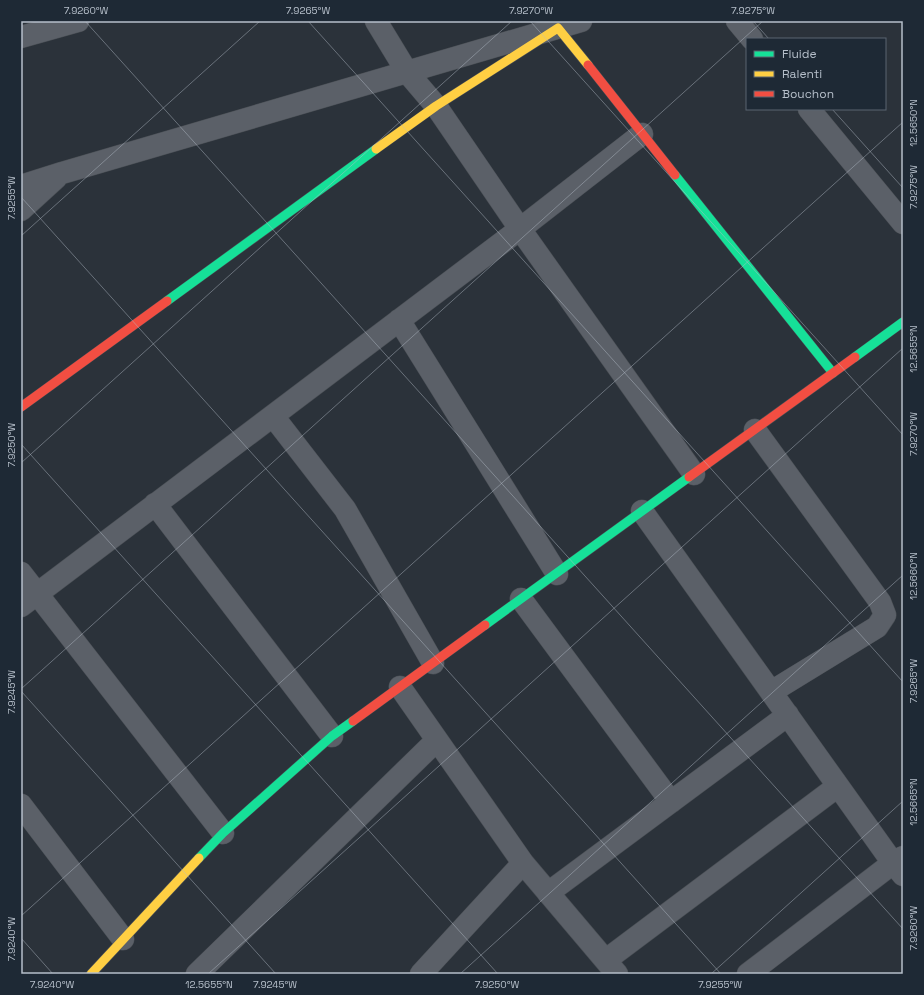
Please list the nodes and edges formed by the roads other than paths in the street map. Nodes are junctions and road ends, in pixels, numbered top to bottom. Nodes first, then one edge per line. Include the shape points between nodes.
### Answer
1 (78, 21) edge
2 (376, 21) edge
3 (581, 21) edge
4 (737, 21) edge
5 (558, 28) junction
6 (21, 37) edge
7 (751, 38) edge
8 (407, 72) junction
9 (436, 106) junction
10 (810, 110) edge
11 (642, 134) junction
12 (62, 173) junction
13 (21, 186) edge
14 (21, 210) edge
15 (903, 223) edge
16 (520, 229) junction
17 (399, 320) junction
18 (903, 322) edge
19 (833, 373) junction
20 (21, 407) edge
21 (273, 416) junction
22 (755, 430) junction
23 (694, 474) junction
24 (155, 504) junction
25 (642, 511) junction
26 (21, 573) edge
27 (557, 574) junction
28 (29, 600) edge
29 (521, 600) junction
30 (433, 663) junction
31 (400, 687) junction
32 (771, 692) junction
33 (788, 715) junction
34 (332, 736) junction
35 (437, 740) junction
36 (838, 786) junction
37 (671, 802) junction
38 (21, 805) edge
39 (223, 833) junction
40 (523, 863) junction
41 (900, 865) edge
42 (548, 893) junction
43 (123, 939) junction
44 (613, 970) edge
45 (91, 974) edge
46 (198, 974) edge
47 (421, 974) edge
48 (748, 974) edge

1 - 6 street
2 - 8 street
3 - 5 street
4 - 7 street
5 - 8 street
5 - 9 street
5 - 11 street
8 - 9 street
8 - 12 street
9 - 16 street
9 - 20 street
10 - 15 street
11 - 16 street
11 - 19 street
12 - 13 street
12 - 14 street
16 - 17 street
16 - 23 street
17 - 21 street
17 - 27 street
18 - 19 street
19 - 22 street
21 - 24 street
21 - 30 street via 345,509
22 - 23 street
22 - 32 street via 880,602 885,615 877,627
23 - 25 street
24 - 28 street
24 - 34 street
25 - 27 street
25 - 32 street
26 - 28 street
27 - 29 street
28 - 39 street
29 - 30 street
29 - 37 street
30 - 31 street
31 - 34 street
31 - 35 street
32 - 33 street
33 - 36 street
33 - 37 street
34 - 39 street
35 - 40 street
35 - 46 street
36 - 41 street
36 - 44 street
37 - 42 street
38 - 43 street
39 - 43 street
40 - 42 street
40 - 47 street
41 - 48 street
42 - 44 street
43 - 45 street

